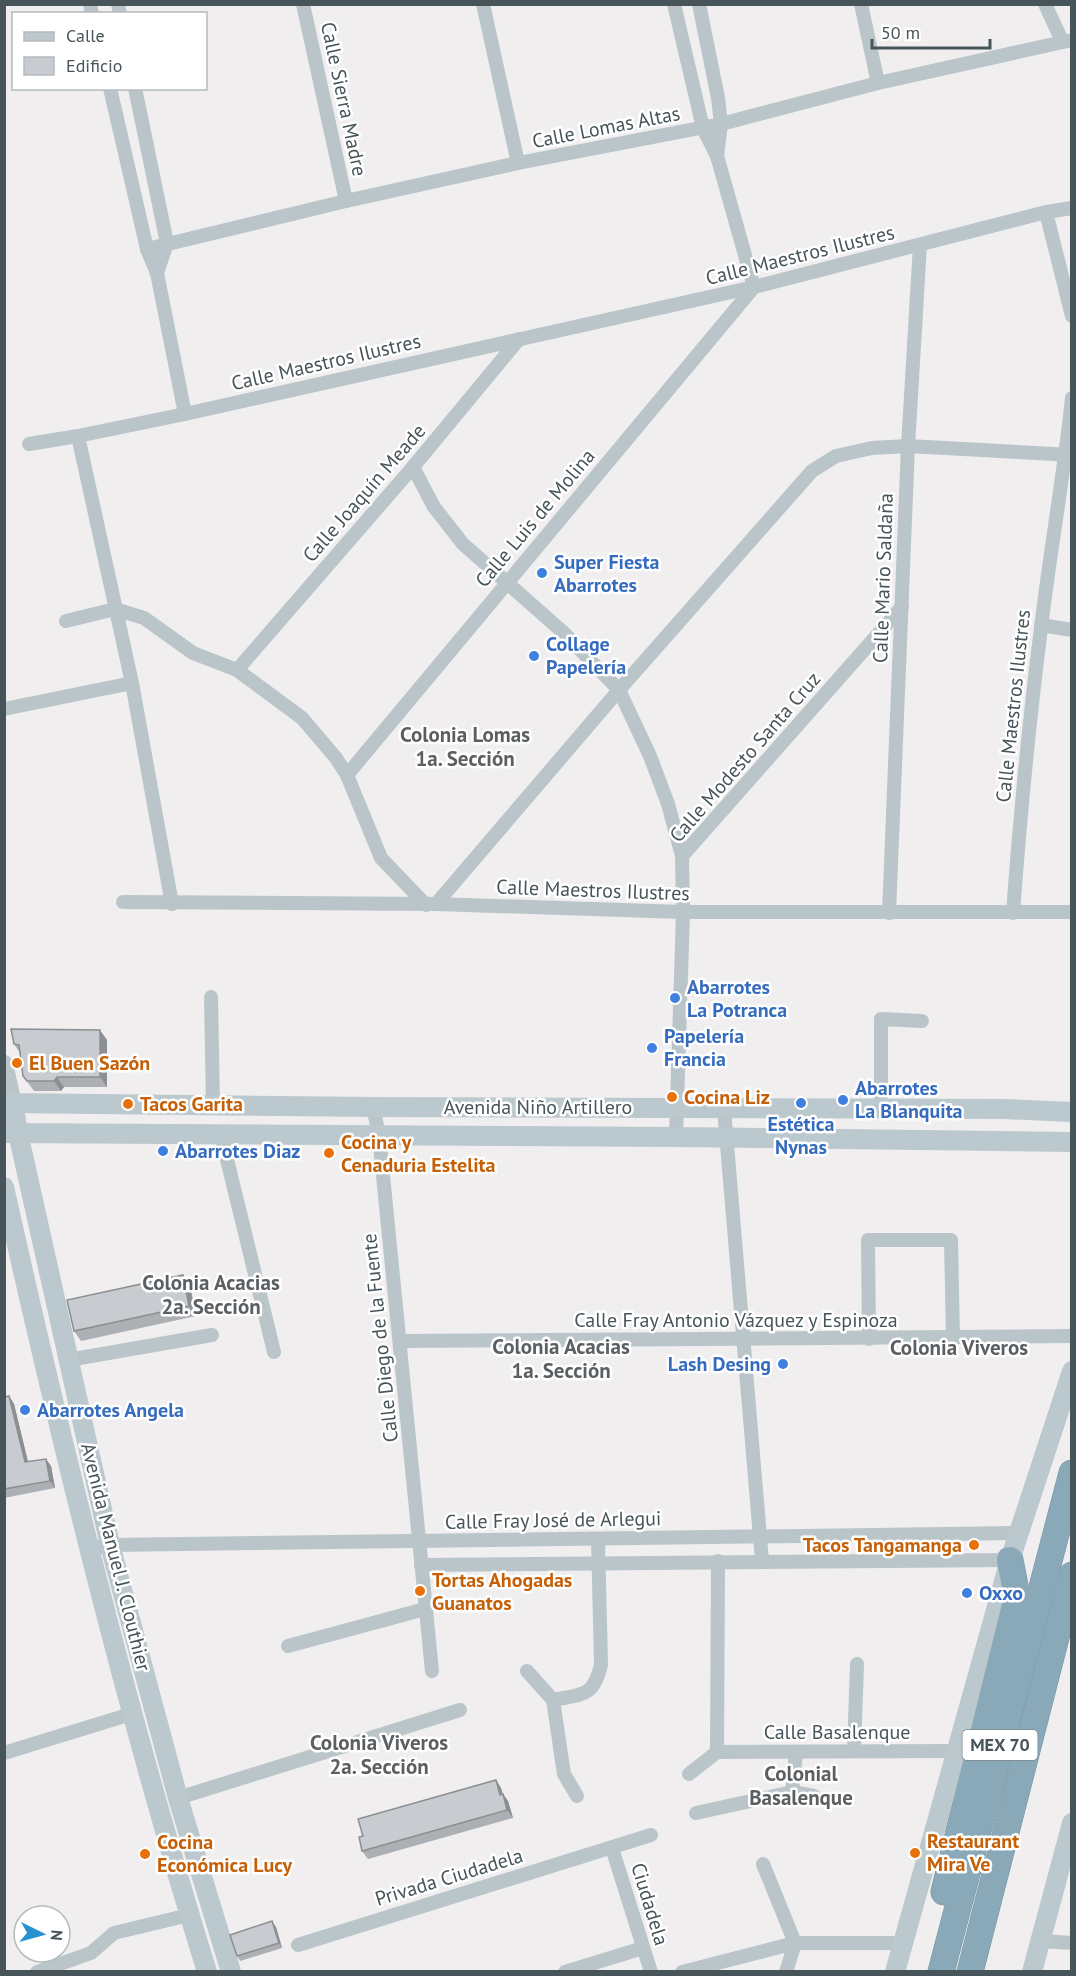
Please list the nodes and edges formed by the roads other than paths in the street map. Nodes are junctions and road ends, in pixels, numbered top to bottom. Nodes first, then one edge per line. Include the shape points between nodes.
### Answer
1 (303, 4) edge
2 (483, 4) edge
3 (675, 4) edge
4 (699, 4) edge
5 (861, 4) edge
6 (1045, 4) edge
7 (1067, 40) edge
8 (878, 83) junction
9 (110, 90) edge
10 (135, 90) edge
11 (721, 124) junction
12 (703, 128) junction
13 (717, 156) junction
14 (518, 164) junction
15 (346, 201) junction
16 (1071, 208) edge
17 (1046, 212) junction
18 (167, 243) junction
19 (920, 245) junction
20 (147, 249) junction
21 (157, 273) junction
22 (754, 287) junction
23 (1071, 316) edge
24 (519, 339) junction
25 (1071, 398) edge
26 (185, 414) junction
27 (78, 436) junction
28 (29, 444) dead end
29 (908, 446) junction
30 (1069, 454) edge
31 (413, 467) junction
32 (508, 582) junction
33 (902, 607) junction
34 (115, 609) junction
35 (66, 621) dead end
36 (1041, 625) junction
37 (1071, 630) edge
38 (237, 670) junction
39 (132, 683) junction
40 (619, 690) junction
41 (4, 710) edge
42 (347, 775) junction
43 (682, 856) junction
44 (123, 902) dead end
45 (172, 904) junction
46 (431, 904) junction
47 (683, 912) junction
48 (1071, 912) edge
49 (889, 913) junction
50 (1013, 913) junction
51 (211, 997) dead end
52 (922, 1021) dead end
53 (4, 1064) edge
54 (9, 1103) edge
55 (213, 1105) junction
56 (373, 1107) junction
57 (677, 1108) junction
58 (724, 1109) junction
59 (881, 1110) junction
60 (1071, 1112) edge
61 (11, 1133) edge
62 (220, 1135) junction
63 (379, 1135) junction
64 (676, 1137) junction
65 (726, 1139) junction
66 (1071, 1142) edge
67 (4, 1187) edge
68 (212, 1335) dead end
69 (1071, 1336) edge
70 (743, 1338) junction
71 (953, 1338) junction
72 (868, 1339) junction
73 (400, 1341) junction
74 (274, 1352) dead end
75 (68, 1360) junction
76 (1071, 1371) edge
77 (1071, 1473) edge
78 (1018, 1533) junction
79 (760, 1537) junction
80 (598, 1539) junction
81 (419, 1541) junction
82 (110, 1545) junction
83 (88, 1550) junction
84 (1010, 1560) junction
85 (718, 1561) junction
86 (762, 1561) junction
87 (421, 1565) junction
88 (597, 1565) junction
89 (1071, 1575) edge
90 (425, 1609) junction
91 (288, 1646) dead end
92 (857, 1665) dead end
93 (432, 1671) dead end
94 (527, 1671) dead end
95 (553, 1700) junction
96 (460, 1710) dead end
97 (131, 1714) junction
98 (854, 1751) junction
99 (957, 1751) junction
100 (717, 1752) junction
101 (796, 1752) junction
102 (4, 1754) edge
103 (689, 1774) dead end
104 (792, 1792) junction
105 (577, 1796) dead end
106 (814, 1796) dead end
107 (178, 1798) junction
108 (696, 1813) dead end
109 (1071, 1823) edge
110 (651, 1835) dead end
111 (1004, 1842) junction
112 (612, 1848) junction
113 (763, 1864) dead end
114 (189, 1915) junction
115 (1041, 1941) junction
116 (795, 1943) junction
117 (903, 1943) junction
118 (1071, 1943) edge
119 (298, 1944) dead end
120 (643, 1948) junction
121 (37, 1971) edge
122 (207, 1971) edge
123 (231, 1971) edge
124 (565, 1971) edge
125 (651, 1971) edge
126 (682, 1971) edge
127 (786, 1971) edge
128 (895, 1971) edge
129 (933, 1971) edge
130 (941, 1971) edge
131 (970, 1971) edge
132 (986, 1971) edge
133 (1032, 1971) edge

1 - 15 street, Calle Sierra Madre
2 - 14 street
3 - 12 street
4 - 11 street
5 - 8 street
6 - 7 street
7 - 8 street, Calle Lomas Altas
8 - 11 street, Calle Lomas Altas
9 - 20 street
10 - 18 street
11 - 12 street, Calle Lomas Altas
11 - 13 street
12 - 13 street
12 - 14 street, Calle Lomas Altas
13 - 22 street
14 - 15 street, Calle Lomas Altas
15 - 18 street, Calle Lomas Altas
16 - 17 street, Calle Maestros Ilustres
17 - 19 street, Calle Maestros Ilustres
17 - 23 street
18 - 20 street, Calle Lomas Altas
18 - 21 street
19 - 22 street, Calle Maestros Ilustres
19 - 29 street, Calle Mario Saldaña
20 - 21 street
21 - 26 street
22 - 24 street, Calle Maestros Ilustres
22 - 32 street, Calle Luis de Molina
24 - 26 street, Calle Maestros Ilustres
24 - 31 street, Calle Joaquín Meade
25 - 30 street, Calle Maestros Ilustres
26 - 27 street, Calle Maestros Ilustres
27 - 28 street, Calle Maestros Ilustres
27 - 34 street
29 - 30 street
29 - 33 street, Calle Mario Saldaña
29 - 40 street via 836,456 812,471
30 - 36 street, Calle Maestros Ilustres
31 - 32 street via 434,507 463,544
31 - 38 street, Calle Joaquín Meade
32 - 40 street
32 - 42 street, Calle Luis de Molina
33 - 43 street, Calle Modesto Santa Cruz
33 - 49 street, Calle Mario Saldaña
34 - 35 street
34 - 38 street via 144,618 193,653
34 - 39 street
36 - 37 street
36 - 50 street, Calle Maestros Ilustres via 1024,768
38 - 42 street via 302,718
39 - 41 street
39 - 45 street
40 - 43 street via 650,756
40 - 46 street
42 - 46 street via 381,858
43 - 47 street, Calle Modesto Santa Cruz
44 - 45 street, Calle Maestros Ilustres
45 - 46 street, Calle Maestros Ilustres
46 - 47 street, Calle Maestros Ilustres
47 - 49 street, Calle Maestros Ilustres
47 - 57 street, Calle Modesto Santa Cruz
48 - 50 street, Calle Maestros Ilustres
49 - 50 street, Calle Maestros Ilustres
51 - 55 street
52 - 59 street via 880,1019
53 - 54 street
54 - 55 main road, Avenida Niño Artillero
54 - 61 main road, Avenida Manuel J. Clouthier
55 - 56 main road, Avenida Niño Artillero
56 - 57 main road, Avenida Niño Artillero
56 - 63 street, Calle Diego de la Fuente
57 - 58 main road, Avenida Niño Artillero
57 - 64 street, Calle Modesto Santa Cruz
58 - 59 main road, Avenida Niño Artillero
58 - 65 street
59 - 60 main road, Avenida Niño Artillero
61 - 62 main road, Avenida Niño Artillero
61 - 75 main road, Avenida Manuel J. Clouthier
62 - 63 main road, Avenida Niño Artillero
62 - 74 street
63 - 64 main road, Avenida Niño Artillero
63 - 73 street, Calle Diego de la Fuente
64 - 65 main road, Avenida Niño Artillero
65 - 66 main road, Avenida Niño Artillero
65 - 70 street
67 - 83 main road, Avenida Manuel J. Clouthier
68 - 75 street
69 - 71 street, Calle Fray Antonio Vázquez y Espinoza
70 - 72 street, Calle Fray Antonio Vázquez y Espinoza
70 - 73 street, Calle Fray Antonio Vázquez y Espinoza
70 - 79 street
71 - 72 street, Calle Fray Antonio Vázquez y Espinoza
71 - 72 street via 951,1240 868,1240
73 - 81 street, Calle Diego de la Fuente
75 - 82 main road, Avenida Manuel J. Clouthier
76 - 78 main road
77 - 130 highway, MEX 70
78 - 79 street, Calle Fray José de Arlegui
78 - 84 main road
79 - 80 street, Calle Fray José de Arlegui
79 - 86 street
80 - 81 street, Calle Fray José de Arlegui
80 - 88 street
81 - 82 street, Calle Fray José de Arlegui
81 - 87 street, Calle Diego de la Fuente
82 - 83 street, Calle Fray José de Arlegui
82 - 107 main road, Avenida Manuel J. Clouthier
83 - 97 main road, Avenida Manuel J. Clouthier
84 - 86 street
84 - 99 main road
84 - 129 highway via 1015,1605 945,1889
85 - 86 street
85 - 88 street
85 - 100 street
87 - 88 street
87 - 90 street, Calle Diego de la Fuente
88 - 95 street via 601,1665 597,1682 588,1692
89 - 111 highway, MEX 70
90 - 91 street
90 - 93 street, Calle Diego de la Fuente
92 - 98 street
94 - 95 street
95 - 105 street via 564,1774
96 - 107 street
97 - 102 street
97 - 114 main road, Avenida Manuel J. Clouthier
98 - 99 street, Calle Basalenque
98 - 101 street, Calle Basalenque
99 - 117 main road
100 - 101 street, Calle Basalenque
100 - 103 street
101 - 104 street
104 - 106 street
104 - 108 street
107 - 123 main road, Avenida Manuel J. Clouthier
109 - 115 main road
110 - 112 street, Privada Ciudadela
111 - 131 highway, MEX 70
111 - 132 highway
112 - 119 street, Privada Ciudadela
112 - 120 street, Ciudadela
113 - 116 street
114 - 121 street via 114,1933 91,1953
114 - 122 main road, Avenida Manuel J. Clouthier
115 - 118 street
115 - 133 main road
116 - 117 street
116 - 126 street
116 - 127 street
117 - 128 main road
120 - 124 street
120 - 125 street, Ciudadela

